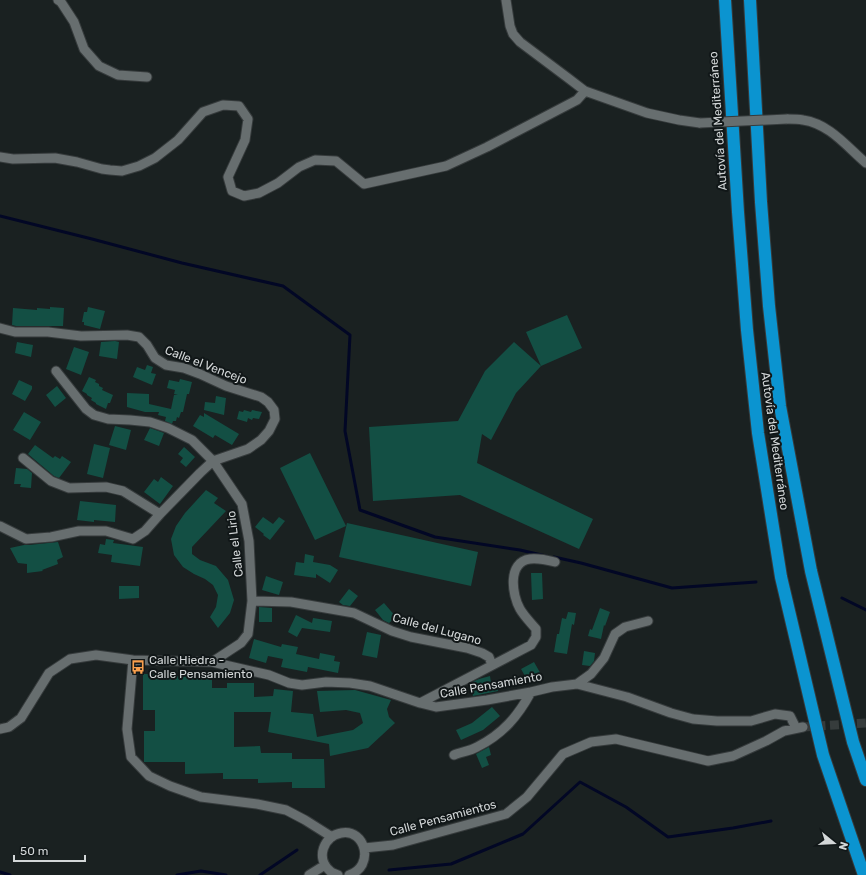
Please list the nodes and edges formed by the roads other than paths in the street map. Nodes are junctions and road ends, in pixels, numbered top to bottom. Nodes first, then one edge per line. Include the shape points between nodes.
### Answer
1 (58, 0) edge
2 (506, 0) edge
3 (725, 0) edge
4 (750, 0) edge
5 (147, 77) dead end
6 (585, 92) junction
7 (0, 157) edge
8 (866, 163) edge
9 (0, 328) edge
10 (56, 371) dead end
11 (23, 458) dead end
12 (213, 461) junction
13 (160, 514) junction
14 (0, 526) edge
15 (555, 562) dead end
16 (252, 601) junction
17 (648, 621) dead end
18 (133, 660) junction
19 (212, 662) junction
20 (492, 666) junction
21 (578, 684) junction
22 (531, 692) junction
23 (420, 703) junction
24 (799, 728) joint
25 (0, 729) edge
26 (454, 755) dead end
27 (866, 780) edge
28 (332, 836) junction
29 (364, 848) junction
30 (325, 865) junction
31 (309, 875) edge
32 (338, 875) edge
33 (349, 875) edge
34 (864, 875) edge

1 - 5 street via 74,22 84,49 98,66 118,75
2 - 6 street via 513,34
3 - 34 highway, Autovía del Mediterráneo via 738,212 758,433 781,577 823,755
4 - 27 highway, Autovía del Mediterráneo via 761,202 780,406 813,578 852,742
6 - 7 street via 577,100 446,166 364,184 336,161 315,160 299,167 259,193 244,196 232,191 228,176 245,140 248,119 239,106 223,105 203,112 178,140 155,158 122,171 55,158
6 - 8 street, bridge via 647,113 700,123 803,120 818,124 835,134
9 - 12 street, Calle el Vencejo via 15,332 139,337 155,358 166,365 184,368 226,386 261,397 268,402 274,410 275,419 261,440 248,449
10 - 12 street, Calle el Lirio via 86,409 94,415 108,419 150,422 168,428 192,440
11 - 13 street via 51,481 69,488 106,487 124,491
12 - 13 street
12 - 16 street, Calle el Lirio via 242,504 249,541
13 - 14 street via 134,539 106,531 79,531 26,539
15 - 20 street via 530,559 520,562 515,570 515,596 520,610 536,629 536,637 531,645
16 - 19 street, Calle el Lirio via 248,634 241,643
16 - 20 street, Calle del Lugano via 290,602 354,613 411,637 482,653 489,657
17 - 21 street via 625,627 615,634 604,658 591,674
18 - 19 street, Calle Pensamiento
18 - 25 street, Calle Pensamiento via 96,655 70,659 49,673 21,718 9,727
18 - 28 street via 127,729 131,757 149,776 201,797 286,810
19 - 23 street, Calle Pensamiento via 269,675 302,686 326,682 370,686
20 - 23 street
21 - 22 street, Calle Pensamiento
21 - 24 street, Calle Pensamiento via 694,718 751,721 775,714 790,716
22 - 23 street, Calle Pensamiento via 436,707
22 - 26 street via 514,719 501,731 477,747
24 - 29 street, Calle Pensamientos via 784,731 733,756 708,761 616,739 592,742 563,754 527,797 506,814 393,845
28 - 29 street via 348,833 355,836
28 - 30 street via 322,851
29 - 33 street via 363,864
30 - 31 street
30 - 32 street

